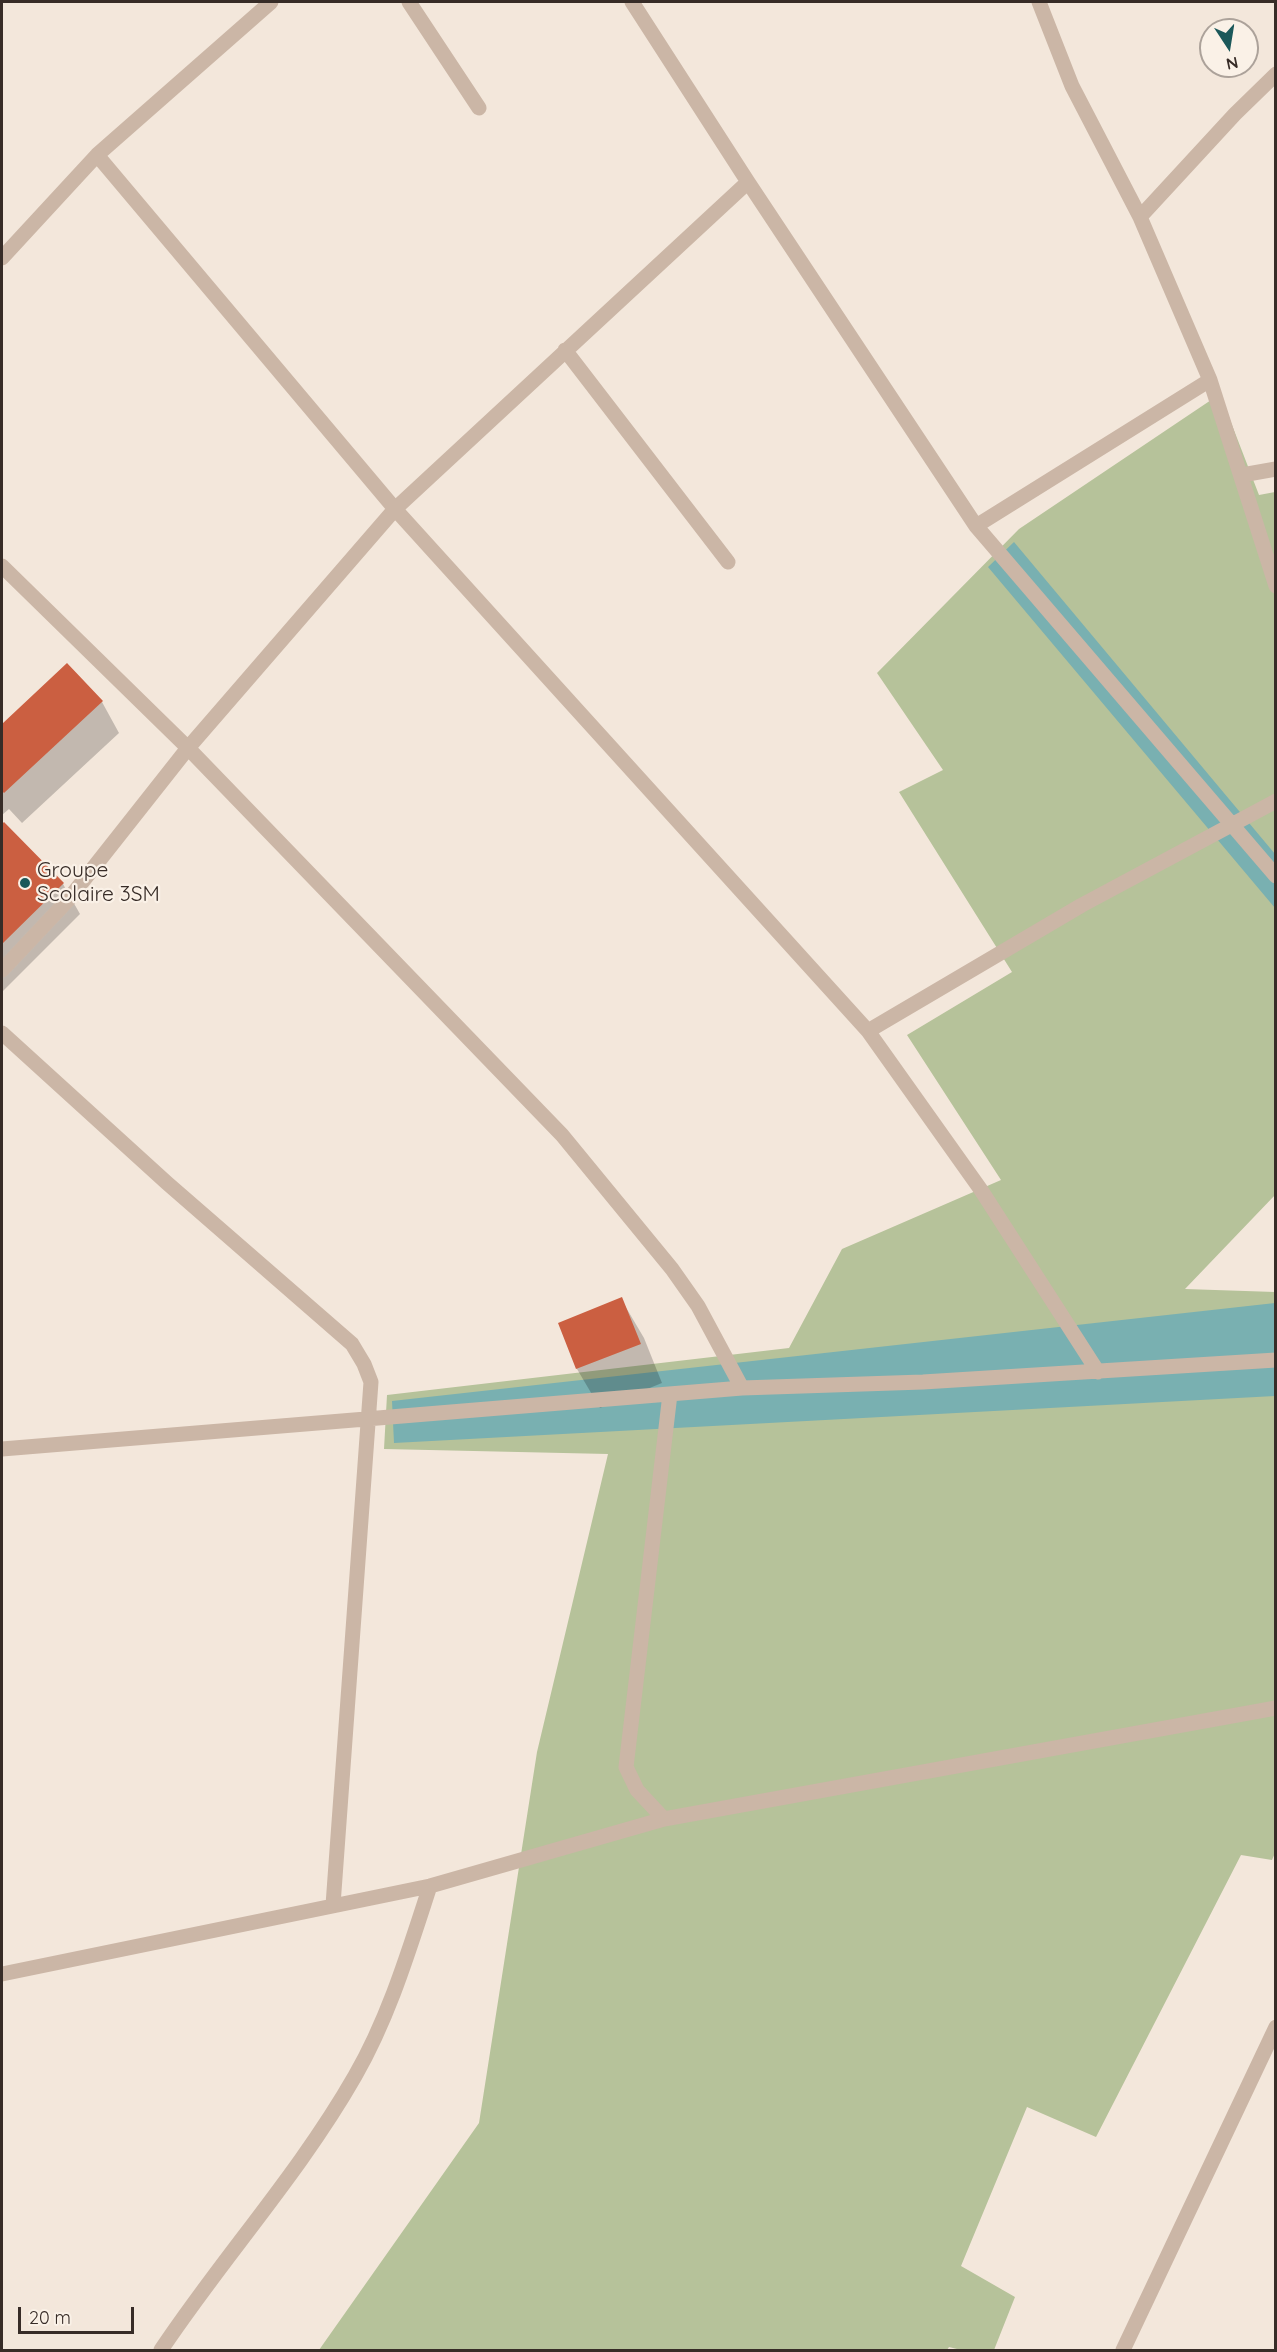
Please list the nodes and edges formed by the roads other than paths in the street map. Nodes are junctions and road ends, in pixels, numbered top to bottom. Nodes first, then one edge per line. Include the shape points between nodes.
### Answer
1 (271, 2) edge
2 (410, 2) edge
3 (632, 2) edge
4 (1039, 2) edge
5 (1275, 74) edge
6 (479, 108) dead end
7 (97, 155) junction
8 (747, 182) junction
9 (1140, 217) junction
10 (2, 258) edge
11 (565, 350) junction
12 (1210, 380) junction
13 (1275, 469) edge
14 (1242, 475) junction
15 (395, 509) junction
16 (976, 526) junction
17 (728, 562) dead end
18 (2, 567) edge
19 (1275, 586) edge
20 (188, 748) junction
21 (1275, 801) edge
22 (1232, 825) junction
23 (1275, 876) edge
24 (2, 970) edge
25 (868, 1031) junction
26 (2, 1033) edge
27 (1275, 1360) edge
28 (1098, 1372) junction
29 (742, 1388) junction
30 (670, 1394) junction
31 (369, 1417) junction
32 (2, 1449) edge
33 (1275, 1708) edge
34 (663, 1819) junction
35 (430, 1886) junction
36 (333, 1905) junction
37 (2, 1974) edge
38 (1275, 2027) edge
39 (161, 2350) edge
40 (1123, 2350) edge

1 - 7 street
2 - 6 street
3 - 8 street
4 - 9 street via 1072,86
5 - 9 street
7 - 10 street
7 - 15 street
8 - 11 street
8 - 16 street
9 - 12 street
11 - 15 street
11 - 17 street
12 - 14 street
12 - 16 street
13 - 14 street
14 - 19 street
15 - 20 street
15 - 25 street
16 - 22 street
18 - 20 street
20 - 24 street via 68,900
20 - 29 street via 562,1135 672,1269 698,1306
21 - 22 street
22 - 23 street
22 - 25 street via 1082,905
25 - 28 street via 981,1190
26 - 31 street via 166,1184 352,1344 371,1382
27 - 28 street
28 - 29 street
29 - 30 street
30 - 31 street
30 - 34 street via 626,1767 637,1790
31 - 32 street
31 - 36 street
33 - 34 street
34 - 35 street
35 - 36 street
35 - 39 street via 391,1999 356,2075 322,2132
36 - 37 street
38 - 40 street

